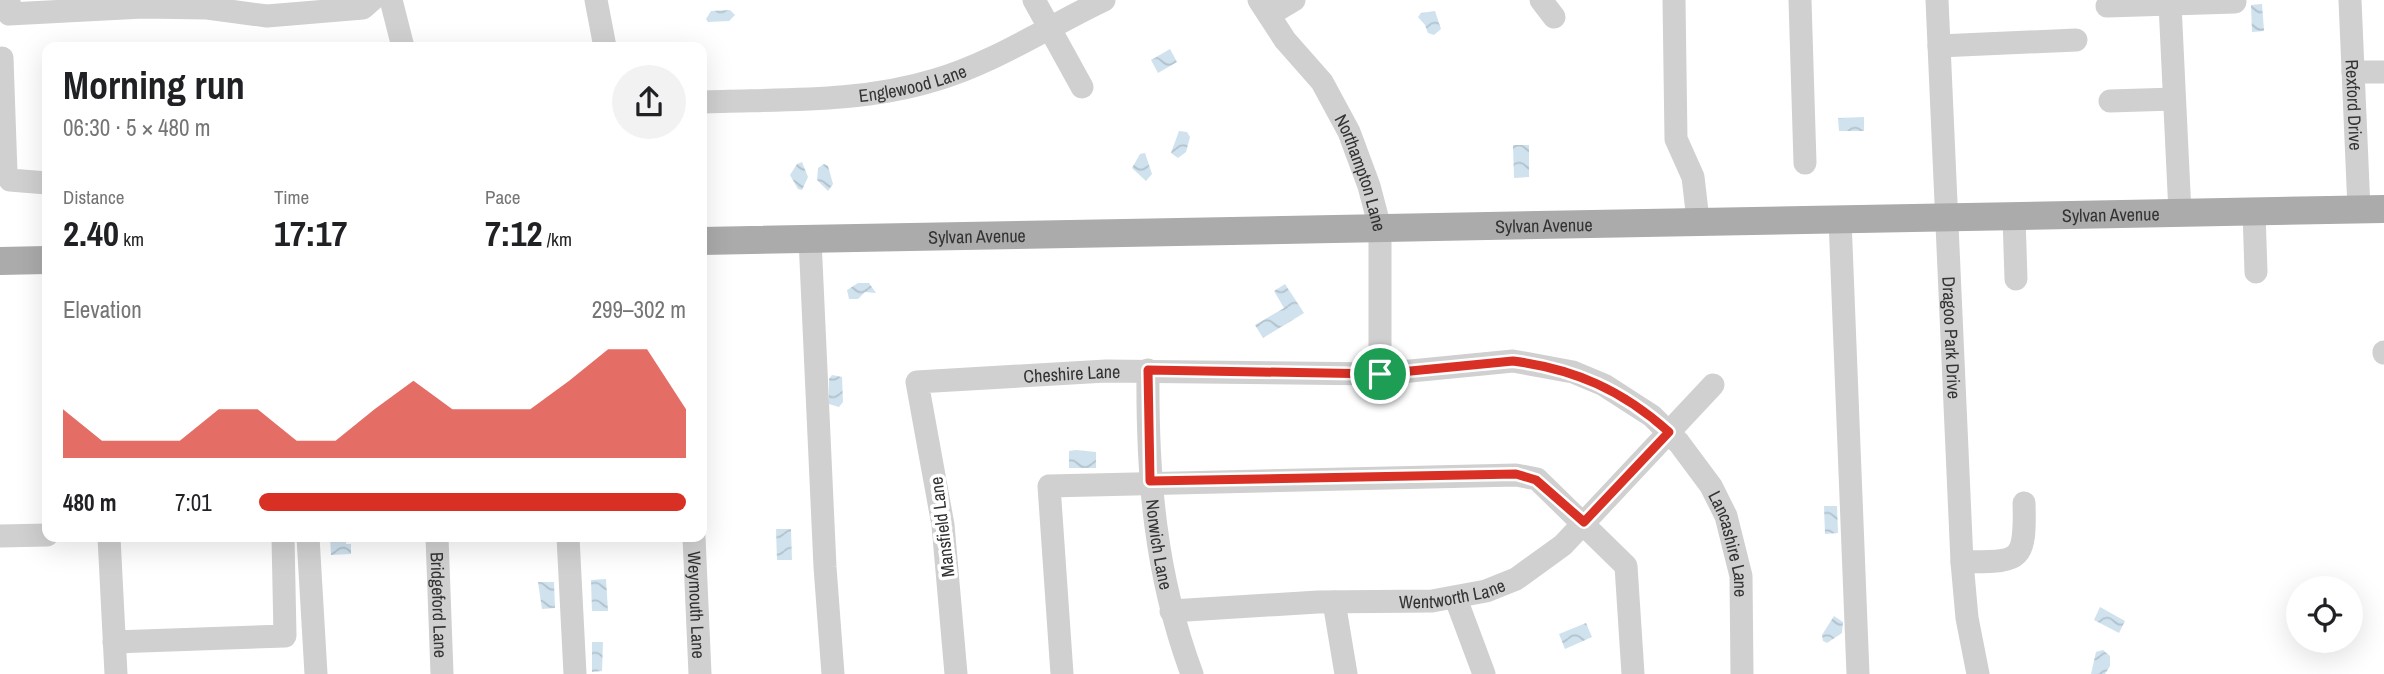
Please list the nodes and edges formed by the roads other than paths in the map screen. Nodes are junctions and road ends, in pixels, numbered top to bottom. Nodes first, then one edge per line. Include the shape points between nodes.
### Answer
1 (9, 0) edge
2 (372, 0) edge
3 (391, 0) edge
4 (596, 0) edge
5 (1034, 0) edge
6 (1104, 0) edge
7 (1294, 0) edge
8 (1674, 0) edge
9 (1800, 0) edge
10 (1937, 0) edge
11 (2350, 0) edge
12 (2235, 2) dead end
13 (2169, 4) junction
14 (2107, 6) dead end
15 (1264, 7) edge
16 (1048, 27) junction
17 (2076, 40) dead end
18 (402, 42) edge
19 (604, 42) edge
20 (1939, 46) junction
21 (2, 58) dead end
22 (2353, 72) junction
23 (2384, 72) edge
24 (1082, 87) dead end
25 (2174, 99) junction
26 (2110, 101) dead end
27 (707, 102) edge
28 (1805, 163) dead end
29 (42, 183) edge
30 (2372, 209) edge
31 (2254, 212) junction
32 (2180, 213) junction
33 (2014, 217) junction
34 (1840, 219) junction
35 (1946, 219) junction
36 (1698, 220) junction
37 (1380, 228) junction
38 (810, 239) junction
39 (707, 242) edge
40 (42, 260) edge
41 (0, 261) edge
42 (2256, 272) dead end
43 (2016, 279) dead end
44 (1148, 370) junction
45 (1380, 374) junction
46 (917, 382) joint
47 (1713, 385) dead end
48 (1669, 432) junction
49 (1150, 481) junction
50 (2024, 503) dead end
51 (1584, 522) junction
52 (42, 535) edge
53 (0, 536) edge
54 (109, 542) edge
55 (283, 542) edge
56 (308, 542) edge
57 (437, 542) edge
58 (568, 542) edge
59 (694, 542) edge
60 (1962, 562) junction
61 (1457, 599) junction
62 (1335, 602) junction
63 (1171, 611) junction
64 (114, 642) junction
65 (116, 674) edge
66 (316, 674) edge
67 (442, 674) edge
68 (575, 674) edge
69 (700, 674) edge
70 (833, 674) edge
71 (956, 674) edge
72 (1062, 674) edge
73 (1192, 674) edge
74 (1346, 674) edge
75 (1484, 674) edge
76 (1633, 674) edge
77 (1742, 674) edge
78 (1858, 674) edge
79 (1978, 674) edge

1 - 2 street via 9,14 143,7 207,8 267,16 363,8
3 - 18 street
4 - 19 street
5 - 16 street
6 - 16 street, Englewood Lane
7 - 15 street
8 - 36 street via 1676,139 1693,177
9 - 28 street
10 - 20 street, Dragoo Park Drive
11 - 22 street, Rexford Drive
12 - 13 street
13 - 14 street
13 - 25 street
15 - 37 street, Northampton Lane via 1285,40 1322,82 1349,132
16 - 24 street
16 - 27 street, Englewood Lane via 975,65 900,90 860,97
17 - 20 street
20 - 35 street, Dragoo Park Drive
21 - 29 street via 6,173 10,180
22 - 23 street
22 - 30 street, Rexford Drive
25 - 26 street
25 - 32 street
30 - 31 main road, Sylvan Avenue
31 - 32 main road, Sylvan Avenue
31 - 42 street
32 - 33 main road, Sylvan Avenue
33 - 35 main road, Sylvan Avenue
33 - 43 street
34 - 35 main road, Sylvan Avenue
34 - 36 main road, Sylvan Avenue
34 - 78 street
35 - 60 street, Dragoo Park Drive
36 - 37 main road, Sylvan Avenue
37 - 38 main road, Sylvan Avenue
37 - 45 street, Northampton Lane
38 - 39 main road, Sylvan Avenue
38 - 70 street
40 - 41 main road
44 - 45 street, Cheshire Lane
44 - 46 street, Cheshire Lane
44 - 49 street, Norwich Lane
45 - 48 street, Cheshire Lane via 1513,361 1545,365 1604,385
46 - 71 street, Mansfield Lane via 943,525
47 - 48 street, Wentworth Lane
48 - 51 street, Wentworth Lane
48 - 77 street, Lancashire Lane via 1711,486 1736,547 1741,576
49 - 51 street via 1516,474 1536,480
49 - 63 street, Norwich Lane via 1159,560
49 - 72 street via 1049,486
50 - 60 street via 2025,538 2020,553 2009,561
51 - 61 street, Wentworth Lane via 1541,564 1516,579
51 - 76 street via 1626,566
52 - 53 street
54 - 64 street
55 - 64 street via 285,636
56 - 66 street
57 - 67 street, Bridgeford Lane
58 - 68 street
59 - 69 street, Weymouth Lane
60 - 79 street, Dragoo Park Drive
61 - 62 street, Wentworth Lane
61 - 75 street
62 - 63 street, Wentworth Lane
62 - 74 street
63 - 73 street, Norwich Lane
64 - 65 street

